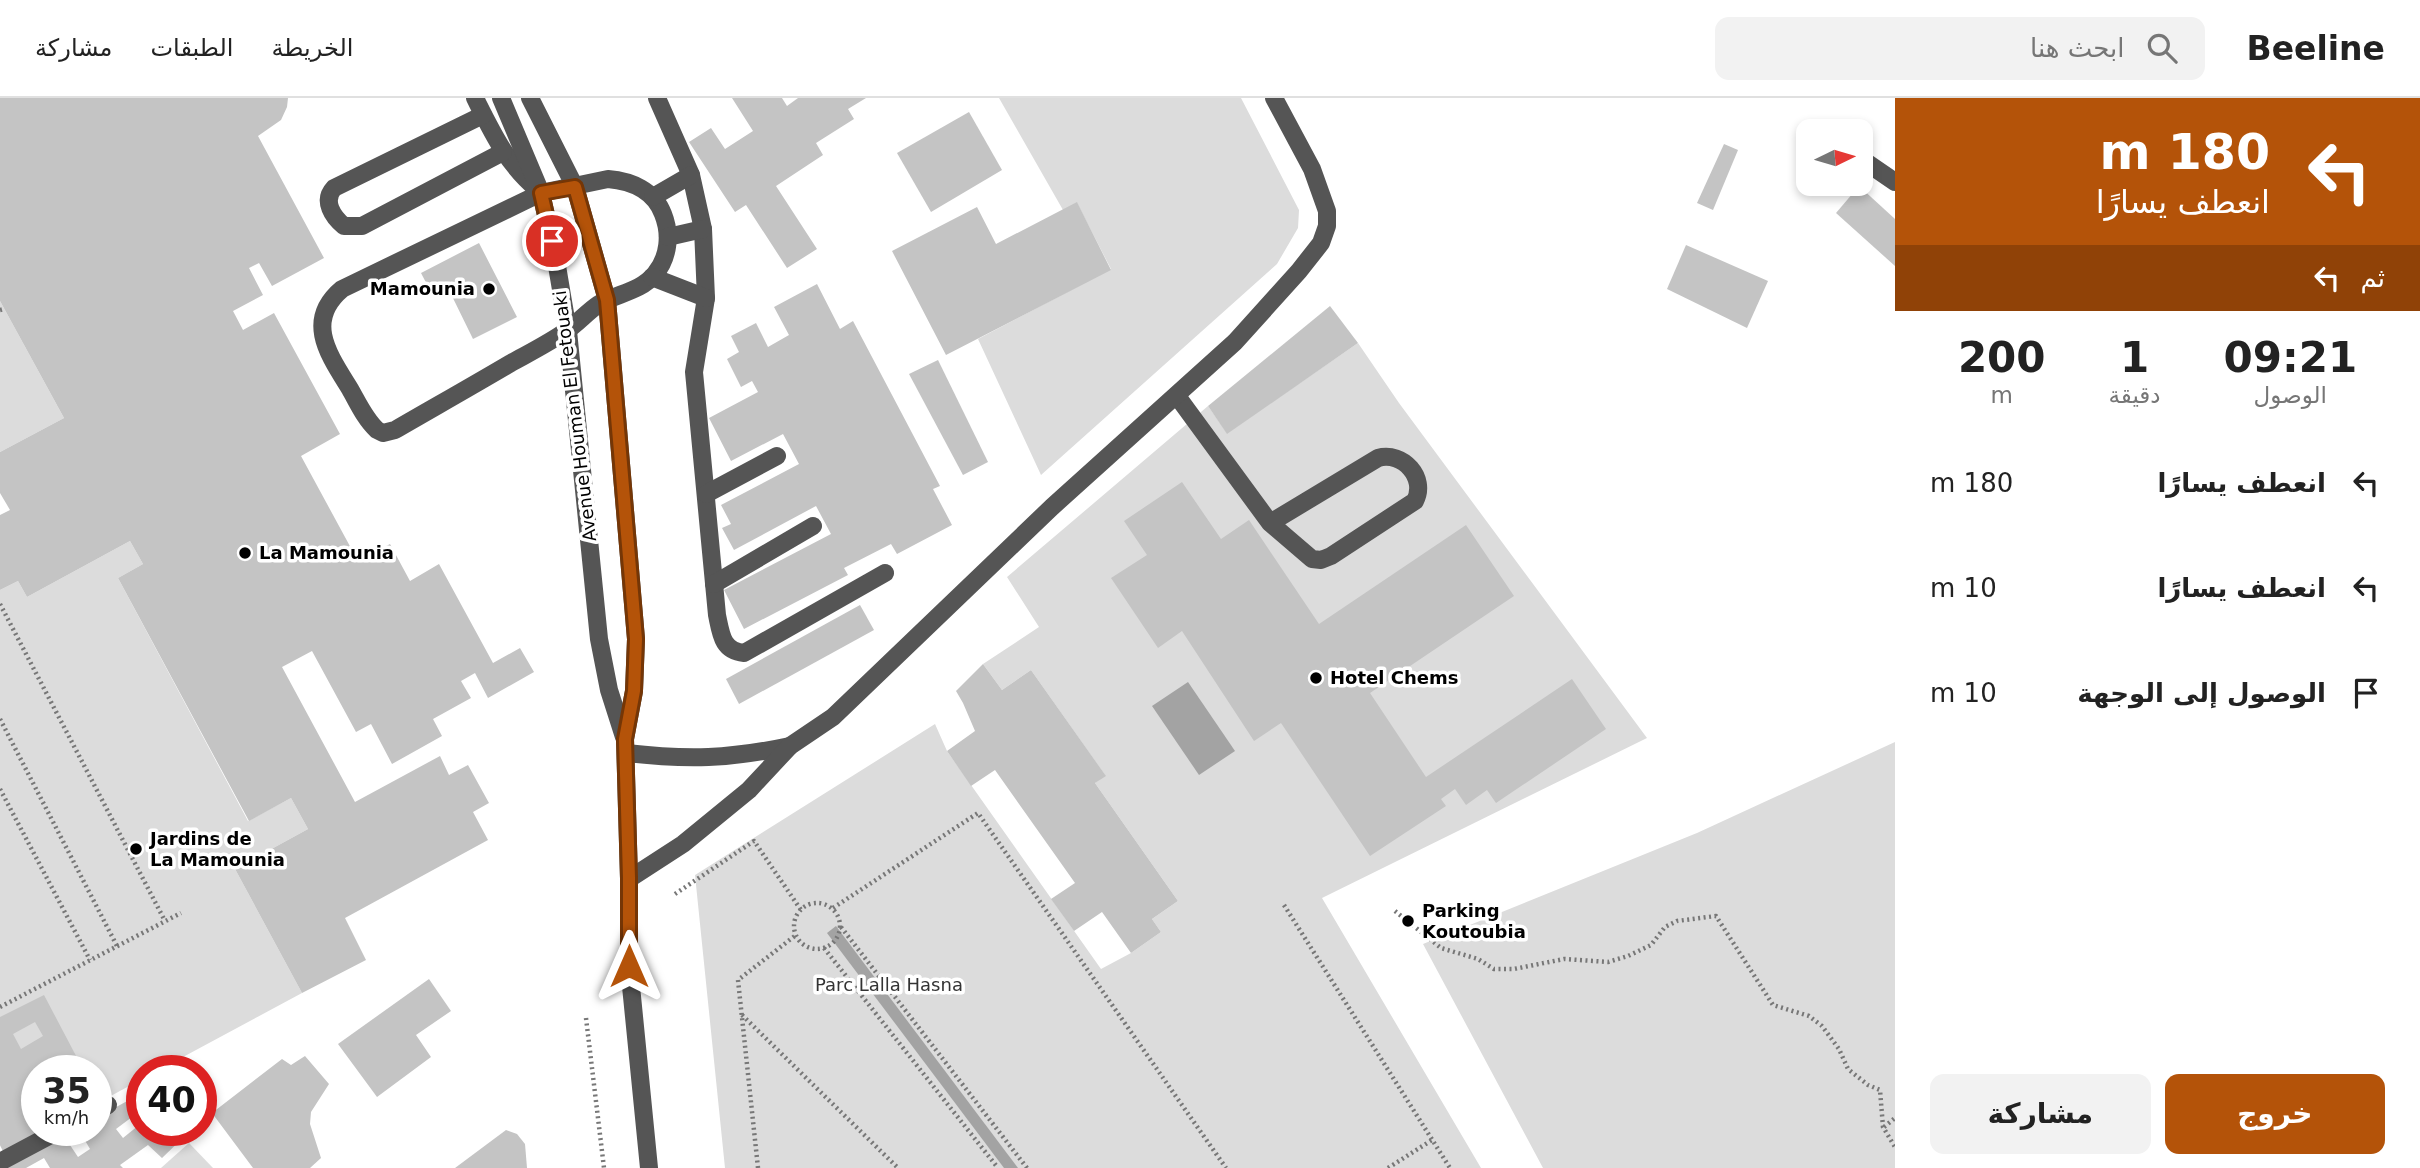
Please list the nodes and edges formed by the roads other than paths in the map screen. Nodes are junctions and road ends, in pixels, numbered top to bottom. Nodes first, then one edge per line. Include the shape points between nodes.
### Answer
1 (475, 98) edge
2 (501, 98) edge
3 (530, 98) edge
4 (657, 98) edge
5 (1274, 98) edge
6 (483, 115) junction
7 (503, 152) junction
8 (1873, 167) edge
9 (691, 175) junction
10 (1895, 182) edge
11 (575, 187) junction
12 (541, 193) junction
13 (653, 197) junction
14 (704, 229) junction
15 (668, 237) junction
16 (652, 277) junction
17 (706, 298) junction
18 (607, 300) junction
19 (568, 331) junction
20 (1177, 396) junction
21 (777, 456) dead end
22 (706, 494) junction
23 (1270, 523) junction
24 (813, 526) dead end
25 (885, 573) dead end
26 (714, 584) junction
27 (625, 746) junction
28 (790, 746) junction
29 (629, 878) junction
30 (30, 1146) edge
31 (0, 1162) edge
32 (649, 1168) edge

1 - 6 street
2 - 12 street, Avenue Houman El Fetouaki
3 - 11 street, Avenue Houman El Fetouaki
4 - 9 street
5 - 20 street via 1316,180 1327,211 1324,234 1254,322
6 - 7 street
6 - 7 street via 334,188 328,198 331,209 344,226 362,226
7 - 12 street
8 - 10 street
9 - 13 street
9 - 14 street
11 - 12 street
11 - 13 street via 608,179 624,181
11 - 18 street, Avenue Houman El Fetouaki
12 - 19 street, Avenue Houman El Fetouaki
12 - 19 street via 342,289 329,300 323,335 327,351 372,426 383,433
13 - 15 street
14 - 15 street
14 - 17 street
15 - 16 street via 661,265
16 - 17 street
16 - 18 street via 638,289
17 - 22 street via 694,372
18 - 19 street
18 - 27 street, Avenue Houman El Fetouaki via 636,639
19 - 27 street, Avenue Houman El Fetouaki via 600,639
20 - 23 street
20 - 28 street via 1052,507 833,717
21 - 22 street
22 - 26 street
23 - 23 street via 1312,559 1321,560 1415,501 1419,482 1409,466 1388,455
24 - 26 street
25 - 26 street via 744,653 726,647 716,615
27 - 28 street via 710,759
27 - 29 street, Avenue Houman El Fetouaki
28 - 29 street via 749,790 683,844
29 - 32 street, Avenue Houman El Fetouaki via 629,966
30 - 31 street

